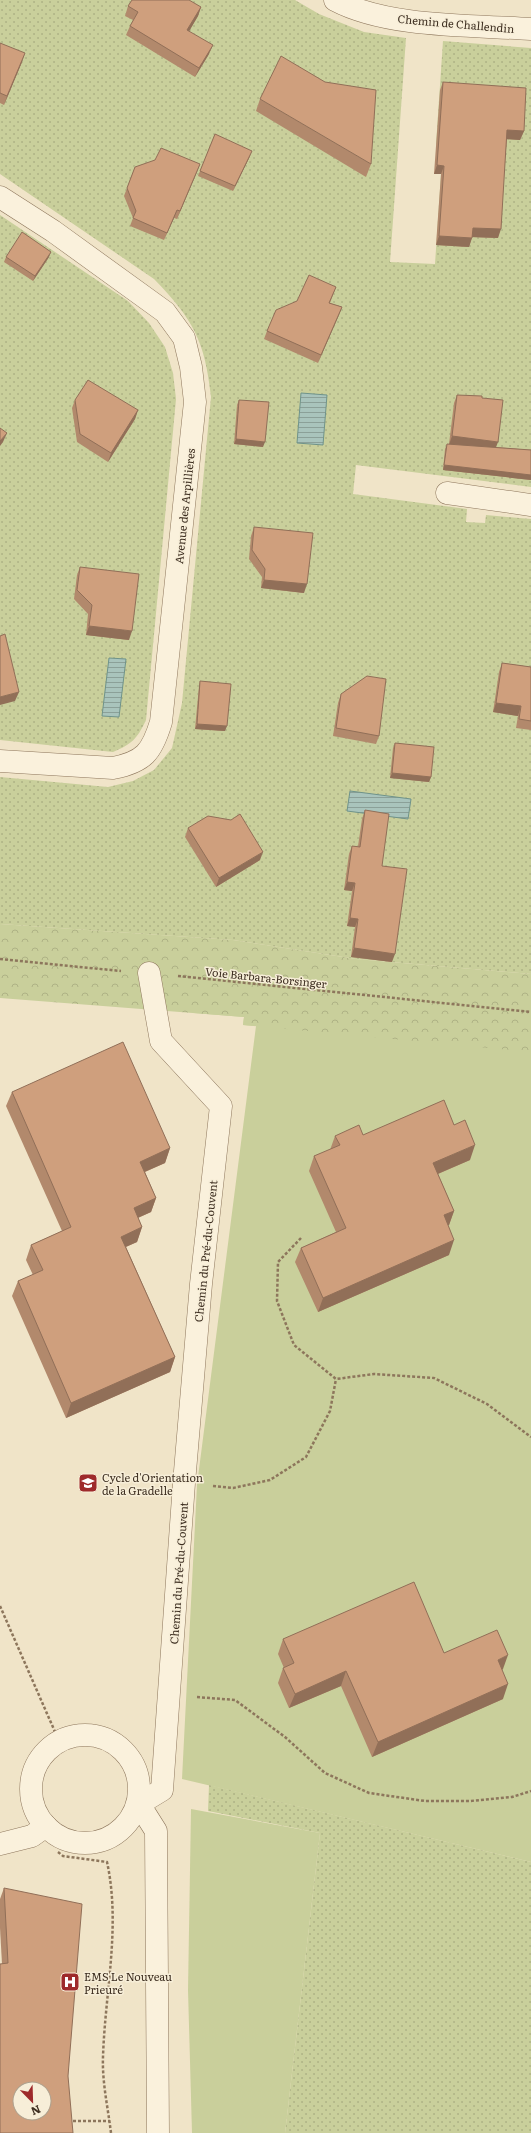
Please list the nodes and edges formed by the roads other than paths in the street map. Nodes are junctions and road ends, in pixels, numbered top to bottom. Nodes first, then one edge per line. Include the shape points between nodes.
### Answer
1 (335, 0) edge
2 (531, 29) edge
3 (0, 197) edge
4 (447, 493) dead end
5 (531, 504) edge
6 (0, 761) edge
7 (149, 973) road end
8 (139, 1804) junction
9 (46, 1826) junction
10 (0, 1844) edge
11 (158, 2133) edge

1 - 2 street, Chemin de Challendin via 371,13 408,20
3 - 6 street, Avenue des Arpillières via 53,231 165,312 184,338 195,402 161,722 155,742 145,755 130,765 113,768
4 - 5 street
7 - 8 street, Chemin du Pré-du-Couvent via 161,1041 221,1106 201,1284 162,1790
8 - 9 street via 129,1821 116,1834 99,1842 81,1844 64,1839
8 - 9 street via 140,1787 136,1769 127,1753 95,1735 77,1735 59,1741 36,1765 31,1782 31,1799 37,1815
8 - 11 street via 156,1831
9 - 10 street via 32,1836

